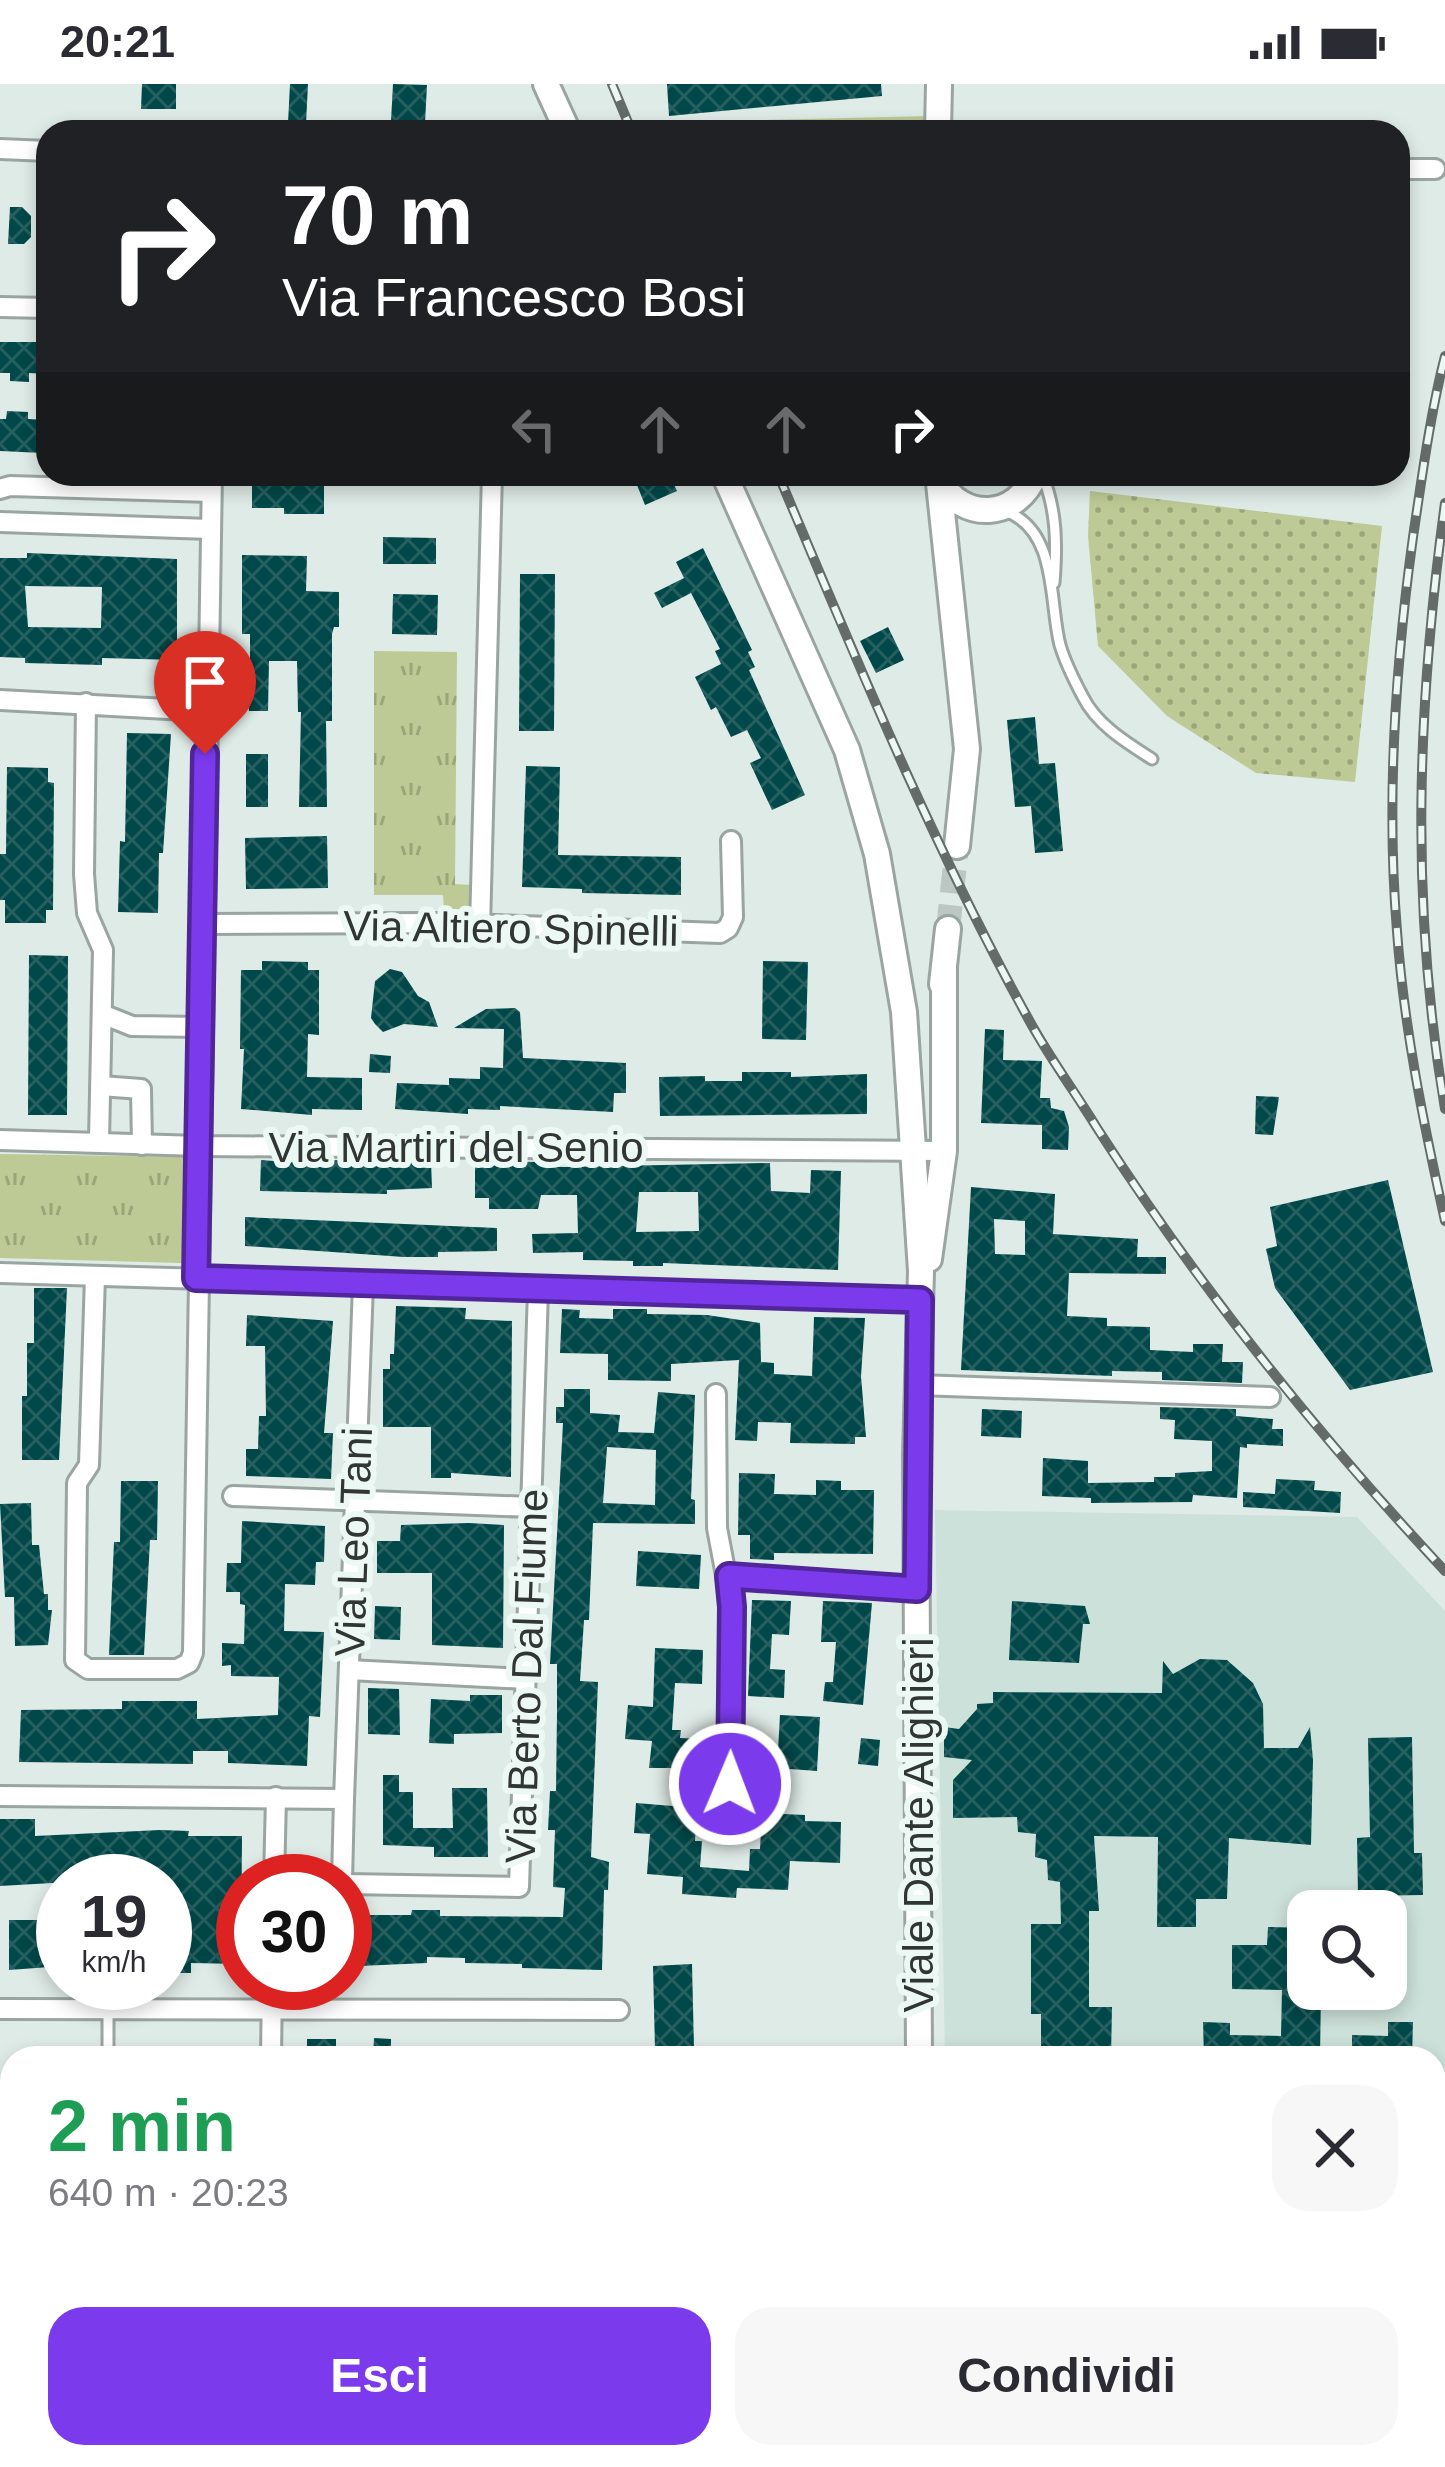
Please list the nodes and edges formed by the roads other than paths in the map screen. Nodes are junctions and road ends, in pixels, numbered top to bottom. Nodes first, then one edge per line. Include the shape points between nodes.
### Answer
1 (546, 84) edge
2 (939, 84) edge
3 (562, 120) edge
4 (938, 120) edge
5 (0, 149) edge
6 (36, 150) edge
7 (1410, 169) edge
8 (1436, 169) dead end
9 (0, 307) edge
10 (36, 308) edge
11 (36, 486) edge
12 (212, 486) edge
13 (492, 486) edge
14 (729, 486) edge
15 (940, 486) edge
16 (945, 486) edge
17 (1030, 486) edge
18 (1045, 486) edge
19 (0, 489) edge
20 (970, 508) junction
21 (1001, 509) junction
22 (0, 522) edge
23 (210, 529) junction
24 (949, 548) junction
25 (1054, 589) junction
26 (0, 700) edge
27 (86, 703) junction
28 (206, 711) junction
29 (1152, 759) dead end
30 (731, 841) dead end
31 (957, 846) tunnel mouth
32 (204, 924) junction
33 (480, 926) junction
34 (948, 929) tunnel mouth
35 (944, 968) junction
36 (102, 1014) junction
37 (201, 1027) junction
38 (101, 1086) junction
39 (913, 1118) junction
40 (945, 1123) junction
41 (0, 1140) edge
42 (98, 1142) junction
43 (142, 1145) junction
44 (200, 1146) junction
45 (913, 1150) junction
46 (944, 1151) junction
47 (921, 1270) junction
48 (0, 1274) edge
49 (95, 1276) junction
50 (196, 1278) junction
51 (363, 1285) junction
52 (538, 1290) junction
53 (920, 1300) junction
54 (918, 1385) junction
55 (716, 1394) dead end
56 (1270, 1397) dead end
57 (233, 1496) dead end
58 (352, 1503) junction
59 (532, 1508) junction
60 (729, 1576) junction
61 (917, 1589) junction
62 (349, 1670) junction
63 (526, 1679) junction
64 (730, 1784) dead end
65 (0, 1796) edge
66 (276, 1797) junction
67 (344, 1799) junction
68 (275, 1854) edge
69 (343, 1854) edge
70 (372, 1883) edge
71 (0, 2009) edge
72 (36, 2009) edge
73 (372, 2009) edge
74 (108, 2010) edge
75 (271, 2010) edge
76 (619, 2010) dead end
77 (108, 2046) edge
78 (271, 2046) edge
79 (919, 2046) edge

1 - 3 street
2 - 4 street
5 - 6 street
7 - 8 street
9 - 10 street
11 - 19 street
12 - 23 street
13 - 33 street
14 - 39 street, Viale Dante Alighieri via 861,796 904,1012
15 - 24 street
16 - 20 street
17 - 21 street
18 - 25 lane via 1057,545
20 - 21 street
20 - 24 street
21 - 25 lane via 1031,529
22 - 23 street
23 - 28 street
24 - 31 street via 967,749
25 - 29 lane via 1060,646 1085,702
26 - 27 street
27 - 28 street
27 - 36 street via 84,874 87,914 103,950
28 - 32 street
30 - 33 street, Via Altiero Spinelli via 733,916 720,933
32 - 33 street, Via Altiero Spinelli
32 - 37 street
34 - 35 street
35 - 39 street via 932,1096
35 - 40 street
36 - 37 street via 132,1026
36 - 38 street
37 - 44 street
38 - 42 street
38 - 43 street via 141,1089
39 - 40 street
39 - 45 street, Viale Dante Alighieri
40 - 46 street
41 - 42 street, Via Martiri del Senio
42 - 43 street, Via Martiri del Senio
43 - 44 street, Via Martiri del Senio
44 - 45 street, Via Martiri del Senio
44 - 50 street
45 - 46 street, Via Martiri del Senio
45 - 47 street, Viale Dante Alighieri
46 - 47 street
47 - 53 street, Viale Dante Alighieri
48 - 49 street
49 - 50 street
49 - 50 street via 88,1465 77,1483 75,1660 88,1669 184,1667 193,1653
50 - 51 street
51 - 52 street
51 - 58 street, Via Leo Tani
52 - 53 street
52 - 59 street, Via Berto Dal Fiume
53 - 54 street, Viale Dante Alighieri
54 - 56 street
54 - 61 street, Viale Dante Alighieri
55 - 60 street via 717,1528
57 - 58 street
58 - 59 street
58 - 62 street, Via Leo Tani
59 - 63 street, Via Berto Dal Fiume
60 - 61 street
60 - 64 street
61 - 79 street, Viale Dante Alighieri
62 - 63 street
62 - 67 street, Via Leo Tani
63 - 70 street, Via Berto Dal Fiume via 519,1888
65 - 66 street
66 - 67 street
66 - 68 street
67 - 69 street, Via Leo Tani
71 - 72 street
73 - 76 street
74 - 77 lane
75 - 78 street

